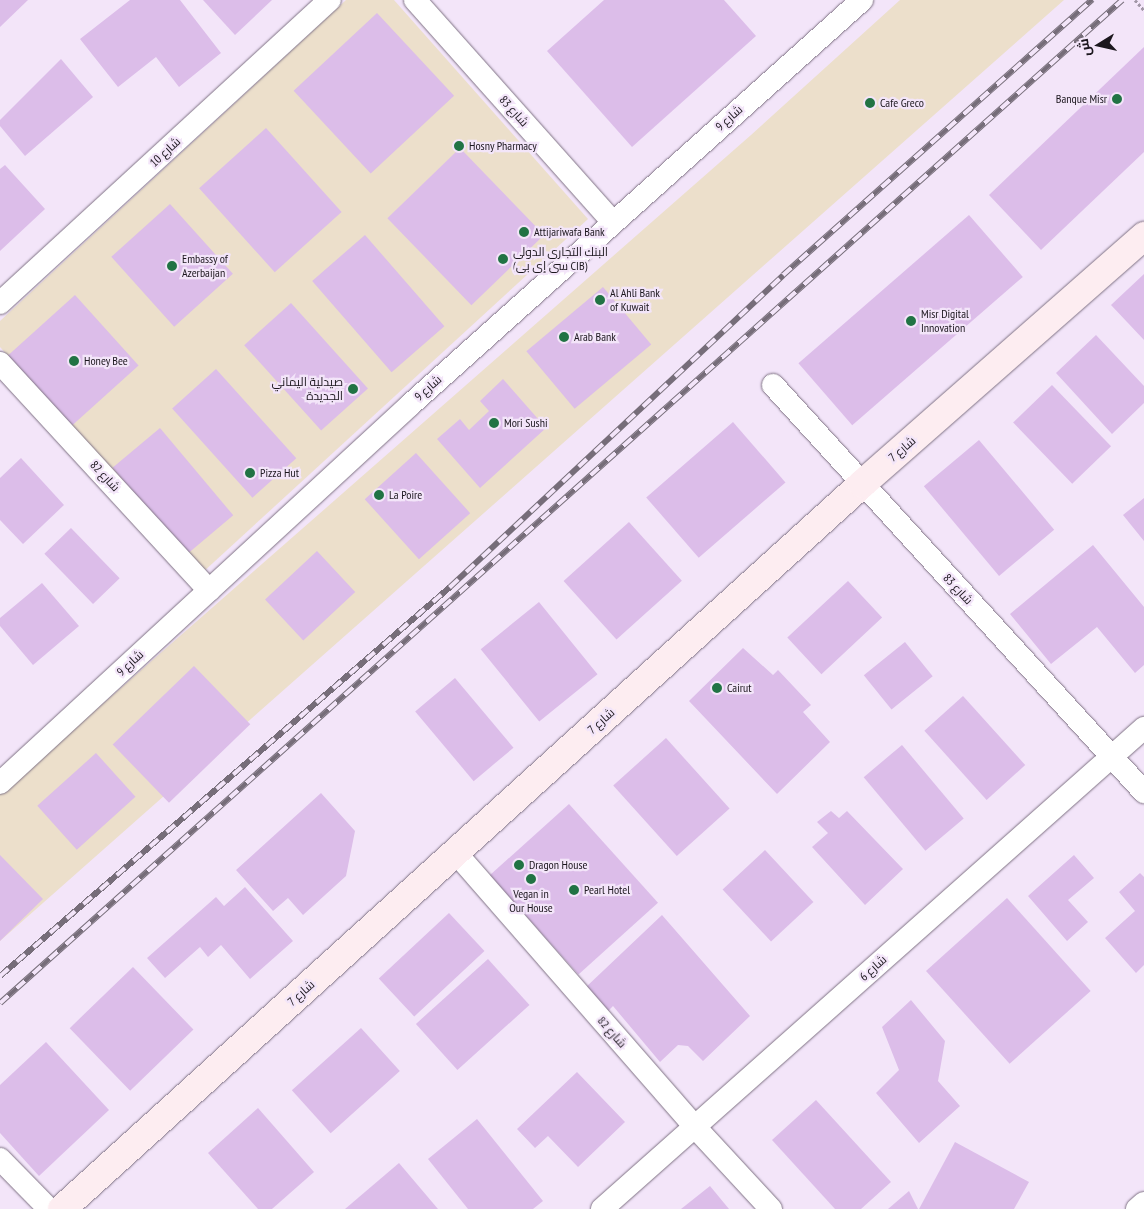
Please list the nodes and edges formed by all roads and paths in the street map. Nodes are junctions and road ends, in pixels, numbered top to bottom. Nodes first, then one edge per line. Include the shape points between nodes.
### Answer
1 (330, 0) edge
2 (415, 0) edge
3 (862, 0) edge
4 (1135, 0) edge
5 (1144, 10) edge
6 (613, 222) junction
7 (1144, 236) edge
8 (0, 303) edge
9 (0, 363) edge
10 (773, 385) dead end
11 (862, 484) junction
12 (209, 590) junction
13 (1144, 728) edge
14 (1112, 756) junction
15 (0, 783) edge
16 (1144, 792) edge
17 (456, 853) junction
18 (695, 1127) junction
19 (0, 1159) edge
20 (1144, 1203) edge
21 (49, 1209) edge
22 (62, 1209) edge
23 (602, 1209) edge
24 (771, 1209) edge
25 (1137, 1209) edge

1 - 8 street, شارع 10
2 - 6 street, شارع 83
3 - 6 street, شارع 9
4 - 5 path
6 - 12 street, شارع 9
7 - 11 street, شارع 7
9 - 12 street, شارع 82
10 - 11 street, شارع 83
11 - 14 street, شارع 83
11 - 17 street, شارع 7
12 - 15 street, شارع 9
13 - 14 street, شارع 6
14 - 16 street, شارع 83
14 - 18 street, شارع 6
17 - 18 street, شارع 82
17 - 22 street, شارع 7
18 - 23 street, شارع 6
18 - 24 street, شارع 82
19 - 21 street
20 - 25 street

